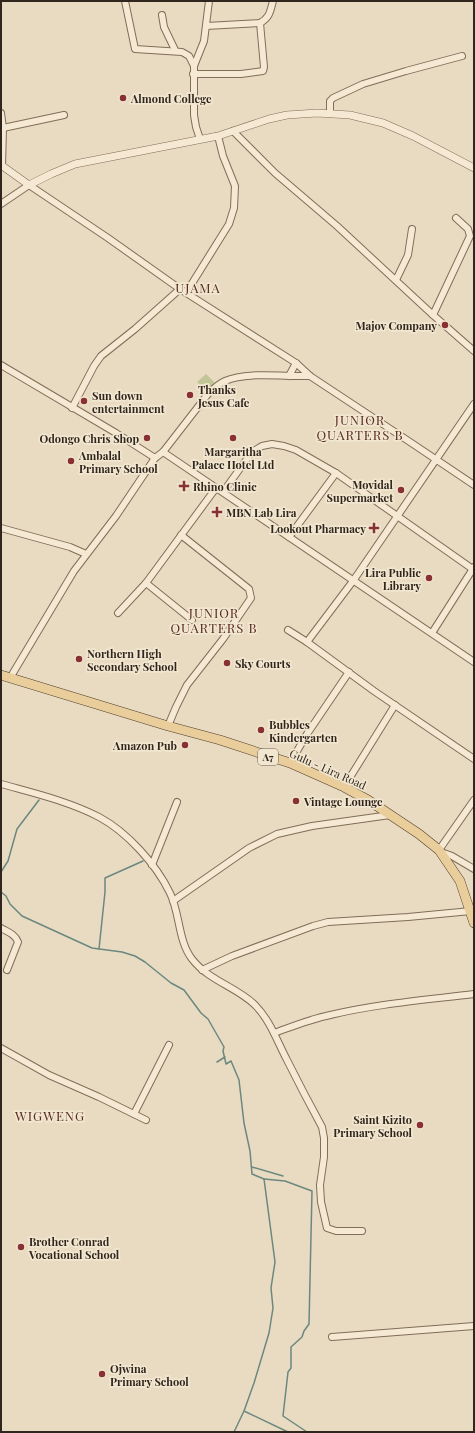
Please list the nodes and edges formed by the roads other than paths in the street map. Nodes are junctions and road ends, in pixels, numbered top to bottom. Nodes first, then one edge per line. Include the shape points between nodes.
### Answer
1 (125, 1) edge
2 (209, 1) edge
3 (273, 1) edge
4 (162, 15) dead end
5 (260, 23) junction
6 (206, 26) junction
7 (175, 50) junction
8 (462, 56) dead end
9 (194, 66) junction
10 (194, 74) junction
11 (330, 112) junction
12 (1, 113) edge
13 (64, 115) dead end
14 (3, 128) junction
15 (233, 131) junction
16 (218, 136) junction
17 (200, 140) junction
18 (2, 165) edge
19 (474, 168) edge
20 (29, 185) junction
21 (1, 204) edge
22 (456, 218) dead end
23 (412, 229) dead end
24 (396, 280) junction
25 (180, 289) junction
26 (186, 293) junction
27 (433, 315) junction
28 (474, 351) edge
29 (296, 363) junction
30 (1, 365) edge
31 (289, 376) junction
32 (310, 376) junction
33 (474, 404) edge
34 (72, 408) junction
35 (163, 452) junction
36 (155, 458) junction
37 (436, 459) junction
38 (336, 473) junction
39 (474, 485) edge
40 (216, 488) junction
41 (223, 492) junction
42 (398, 515) junction
43 (1, 528) edge
44 (180, 535) junction
45 (289, 537) junction
46 (86, 554) junction
47 (473, 569) edge
48 (353, 581) junction
49 (146, 582) junction
50 (118, 613) dead end
51 (192, 620) dead end
52 (288, 630) dead end
53 (432, 633) junction
54 (307, 642) junction
55 (474, 662) edge
56 (349, 672) junction
57 (5, 676) edge
58 (394, 705) junction
59 (168, 726) junction
60 (474, 760) edge
61 (290, 764) junction
62 (1, 784) edge
63 (344, 787) junction
64 (474, 800) edge
65 (177, 802) dead end
66 (390, 815) junction
67 (440, 851) junction
68 (152, 865) junction
69 (474, 869) edge
70 (174, 901) junction
71 (471, 911) junction
72 (474, 923) edge
73 (1, 928) edge
74 (7, 970) dead end
75 (202, 970) junction
76 (474, 994) edge
77 (274, 1033) junction
78 (169, 1045) dead end
79 (1, 1048) edge
80 (134, 1114) junction
81 (146, 1120) dead end
82 (362, 1231) dead end
83 (474, 1326) edge
84 (332, 1337) dead end

1 - 7 street via 135,49
2 - 6 street
3 - 5 street via 269,14
4 - 7 street via 165,32
5 - 6 street
5 - 10 street via 263,71 241,74
6 - 9 street via 201,50
7 - 9 street via 187,54
8 - 11 street via 363,84 333,98 330,101
9 - 10 street
10 - 17 street via 194,115
11 - 15 street via 303,113 269,119
11 - 19 street via 383,123
12 - 14 street
13 - 14 street
14 - 18 street
15 - 16 street
15 - 24 street via 275,173
16 - 17 street
16 - 26 street via 235,186 234,208 230,224
17 - 20 street via 75,164
18 - 20 street
20 - 21 street
20 - 25 street
22 - 27 street via 468,229 470,236
23 - 24 street via 408,255
24 - 27 street
25 - 26 street
25 - 34 street via 101,356
26 - 29 street
27 - 28 street
29 - 31 street
29 - 32 street
30 - 34 street
31 - 32 street
31 - 35 street via 250,376 225,381 216,386
32 - 37 street
33 - 37 street
34 - 36 street
35 - 36 street
35 - 40 street
36 - 46 street via 116,516
37 - 39 street
37 - 42 street
38 - 41 street via 296,450 272,444 252,452
38 - 42 street
38 - 45 street
40 - 41 street
40 - 44 street
41 - 45 street
42 - 47 street
42 - 48 street
43 - 46 street via 70,547
44 - 49 street
44 - 59 street via 249,589 251,598 187,686
45 - 48 street
46 - 57 street
47 - 53 street
48 - 53 street
48 - 54 street
49 - 50 street
49 - 51 street
52 - 54 street
53 - 55 street
54 - 56 street
56 - 58 street
56 - 61 street
57 - 59 main road, Gulu - Lira Road / A7
58 - 60 street
58 - 63 street
59 - 61 main road, Gulu - Lira Road / A7 via 220,740
61 - 63 main road, Gulu - Lira Road / A7
62 - 68 street via 62,802 97,816 123,834
63 - 66 main road, Gulu - Lira Road / A7
64 - 67 street
65 - 68 street
66 - 67 main road, Gulu - Lira Road / A7
66 - 70 street via 312,826 277,834 249,848
67 - 69 street
67 - 71 main road, Gulu - Lira Road / A7 via 460,881
68 - 70 street
70 - 75 street via 187,950
71 - 72 main road, Gulu - Lira Road / A7
71 - 75 street via 408,918 328,922 232,956
73 - 74 street via 12,934 18,942
75 - 77 street via 253,1004 263,1014
76 - 77 street via 396,1003 328,1015
77 - 82 street via 322,1127 324,1157 320,1185 327,1228 336,1231
78 - 80 street
79 - 80 street via 49,1075
80 - 81 street
83 - 84 street

